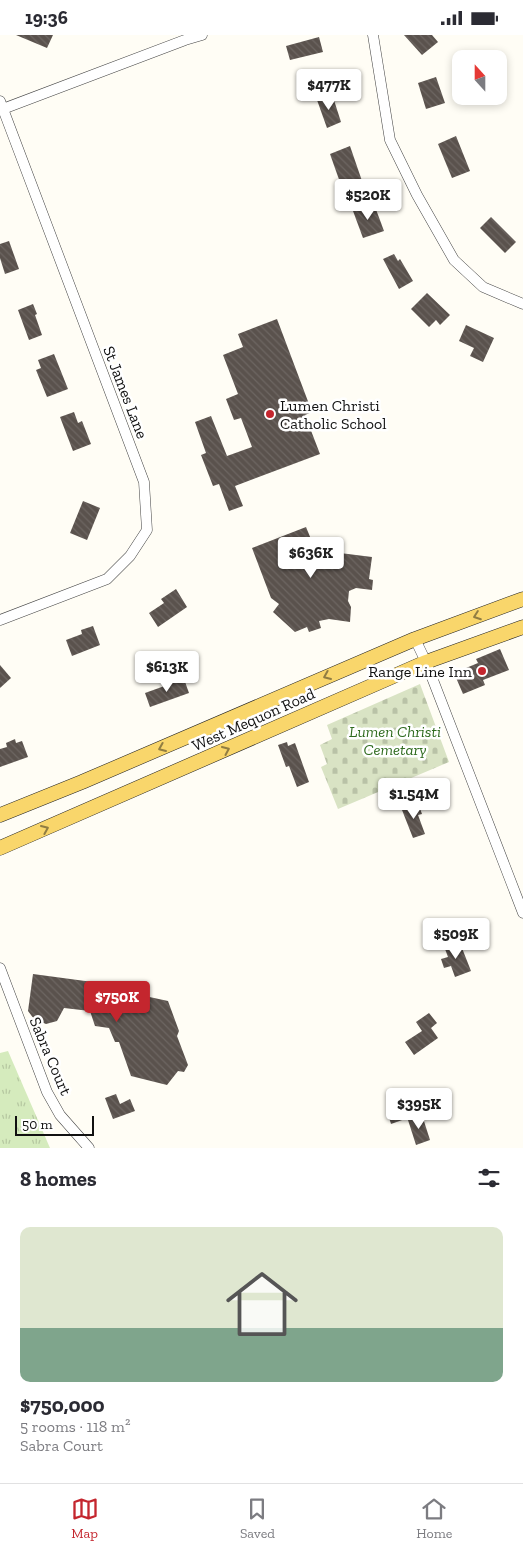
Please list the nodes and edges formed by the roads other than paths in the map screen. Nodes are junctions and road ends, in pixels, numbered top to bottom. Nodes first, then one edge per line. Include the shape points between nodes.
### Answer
1 (202, 35) edge
2 (373, 35) edge
3 (1, 107) edge
4 (523, 304) edge
5 (523, 599) edge
6 (0, 620) edge
7 (523, 627) edge
8 (415, 639) junction
9 (426, 662) junction
10 (0, 815) edge
11 (0, 848) edge
12 (523, 913) edge
13 (0, 968) edge
14 (89, 1148) edge

1 - 3 street
2 - 4 street via 390,140 417,195 454,261 482,287
3 - 6 street, St James Lane via 144,482 147,530 130,556 107,579
5 -> 8 main road, West Mequon Road
7 - 9 main road, West Mequon Road
8 - 9 street
8 -> 10 main road, West Mequon Road
11 -> 9 main road, West Mequon Road
9 - 12 street
13 - 14 street, Sabra Court via 46,1092 60,1115

